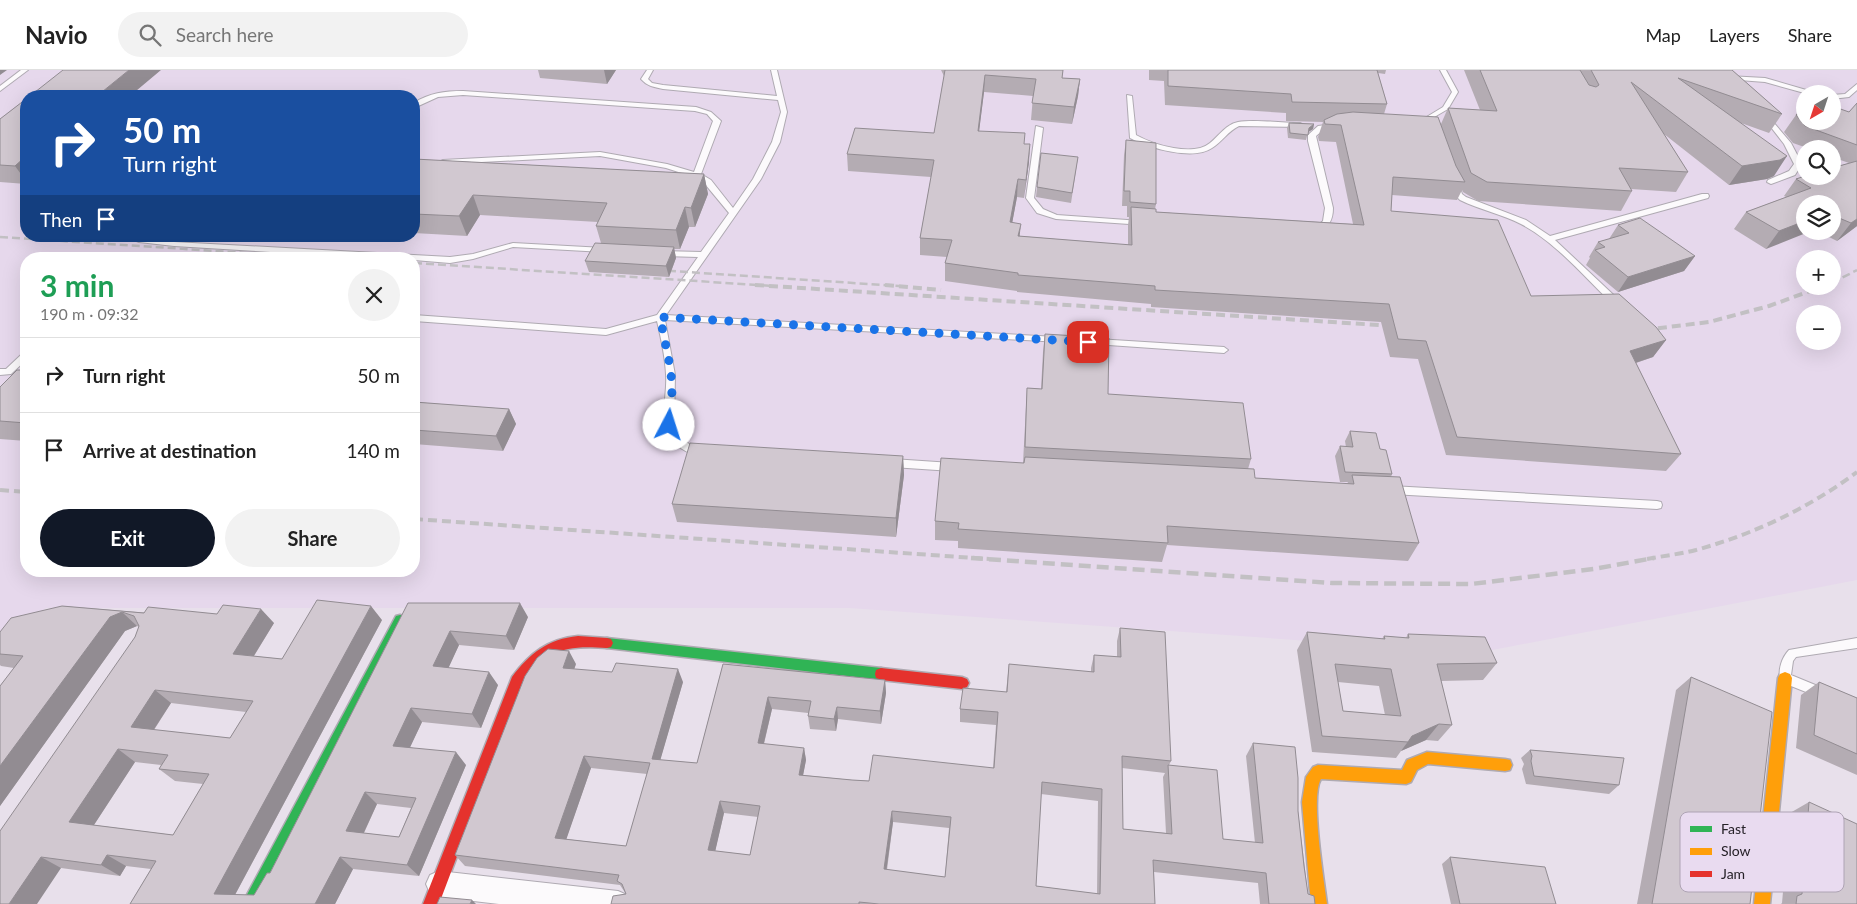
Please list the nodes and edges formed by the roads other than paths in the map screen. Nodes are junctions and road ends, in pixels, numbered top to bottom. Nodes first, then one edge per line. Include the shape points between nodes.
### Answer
1 (25, 70) edge
2 (650, 70) edge
3 (774, 70) edge
4 (1442, 70) edge
5 (1717, 76) joint
6 (1857, 86) edge
7 (1796, 88) edge
8 (0, 89) edge
9 (1735, 91) edge
10 (1129, 96) dead end
11 (1841, 96) edge
12 (781, 98) junction
13 (420, 102) edge
14 (1762, 113) edge
15 (1431, 118) junction
16 (1417, 122) edge
17 (1434, 126) edge
18 (1039, 128) dead end
19 (439, 162) edge
20 (697, 175) junction
21 (1452, 177) edge
22 (1771, 182) edge
23 (1705, 196) dead end
24 (733, 213) junction
25 (1145, 224) edge
26 (1306, 232) edge
27 (1548, 239) junction
28 (156, 242) edge
29 (613, 250) edge
30 (312, 252) edge
31 (653, 253) edge
32 (703, 256) junction
33 (420, 258) edge
34 (1625, 311) edge
35 (660, 317) junction
36 (420, 318) edge
37 (1066, 340) edge
38 (1085, 342) edge
39 (1224, 350) dead end
40 (20, 360) edge
41 (4, 372) edge
42 (0, 380) edge
43 (714, 453) edge
44 (878, 463) edge
45 (958, 467) edge
46 (1378, 490) edge
47 (1657, 505) dead end
48 (400, 620) edge
49 (1857, 644) edge
50 (1785, 678) junction
51 (962, 683) dead end
52 (1830, 697) edge
53 (1505, 765) dead end
54 (1771, 812) edge
55 (435, 894) edge
56 (250, 904) edge
57 (618, 904) edge
58 (1319, 904) edge

1 - 8 lane
2 - 12 lane via 644,79 663,87
3 - 12 lane
4 - 15 lane via 1455,92 1446,108
5 - 7 lane via 1748,77
5 - 9 street
6 - 11 lane via 1847,96
10 - 26 lane via 1133,136 1152,146 1200,151 1238,124 1339,125 1321,128 1312,135 1329,219 1323,227
12 - 24 lane via 784,112 776,142 757,179
13 - 20 lane via 441,93 464,93 696,109 709,113 717,121
14 - 22 lane via 1787,143 1798,164 1792,174
15 - 16 lane
15 - 17 lane
18 - 25 lane via 1030,198 1040,211 1056,217
19 - 20 lane via 600,154
20 - 24 lane via 708,182
21 - 27 lane via 1458,194 1464,200 1524,223
23 - 27 lane
24 - 32 lane
27 - 34 lane
28 - 30 lane
29 - 33 lane via 513,245 450,260
31 - 32 lane
32 - 35 lane
35 - 36 lane via 606,332
35 - 37 lane
35 - 43 lane via 671,371 669,425 674,438 695,452
38 - 39 lane
40 - 41 lane
41 - 42 lane
44 - 45 lane
46 - 47 lane
48 - 56 street
49 - 50 lane via 1793,653 1788,659
50 - 52 lane
50 - 54 street
51 - 55 street via 593,641 554,643 525,667 517,680
53 - 58 street via 1427,758 1412,765 1406,777 1318,772 1311,782 1309,802
55 - 57 street

